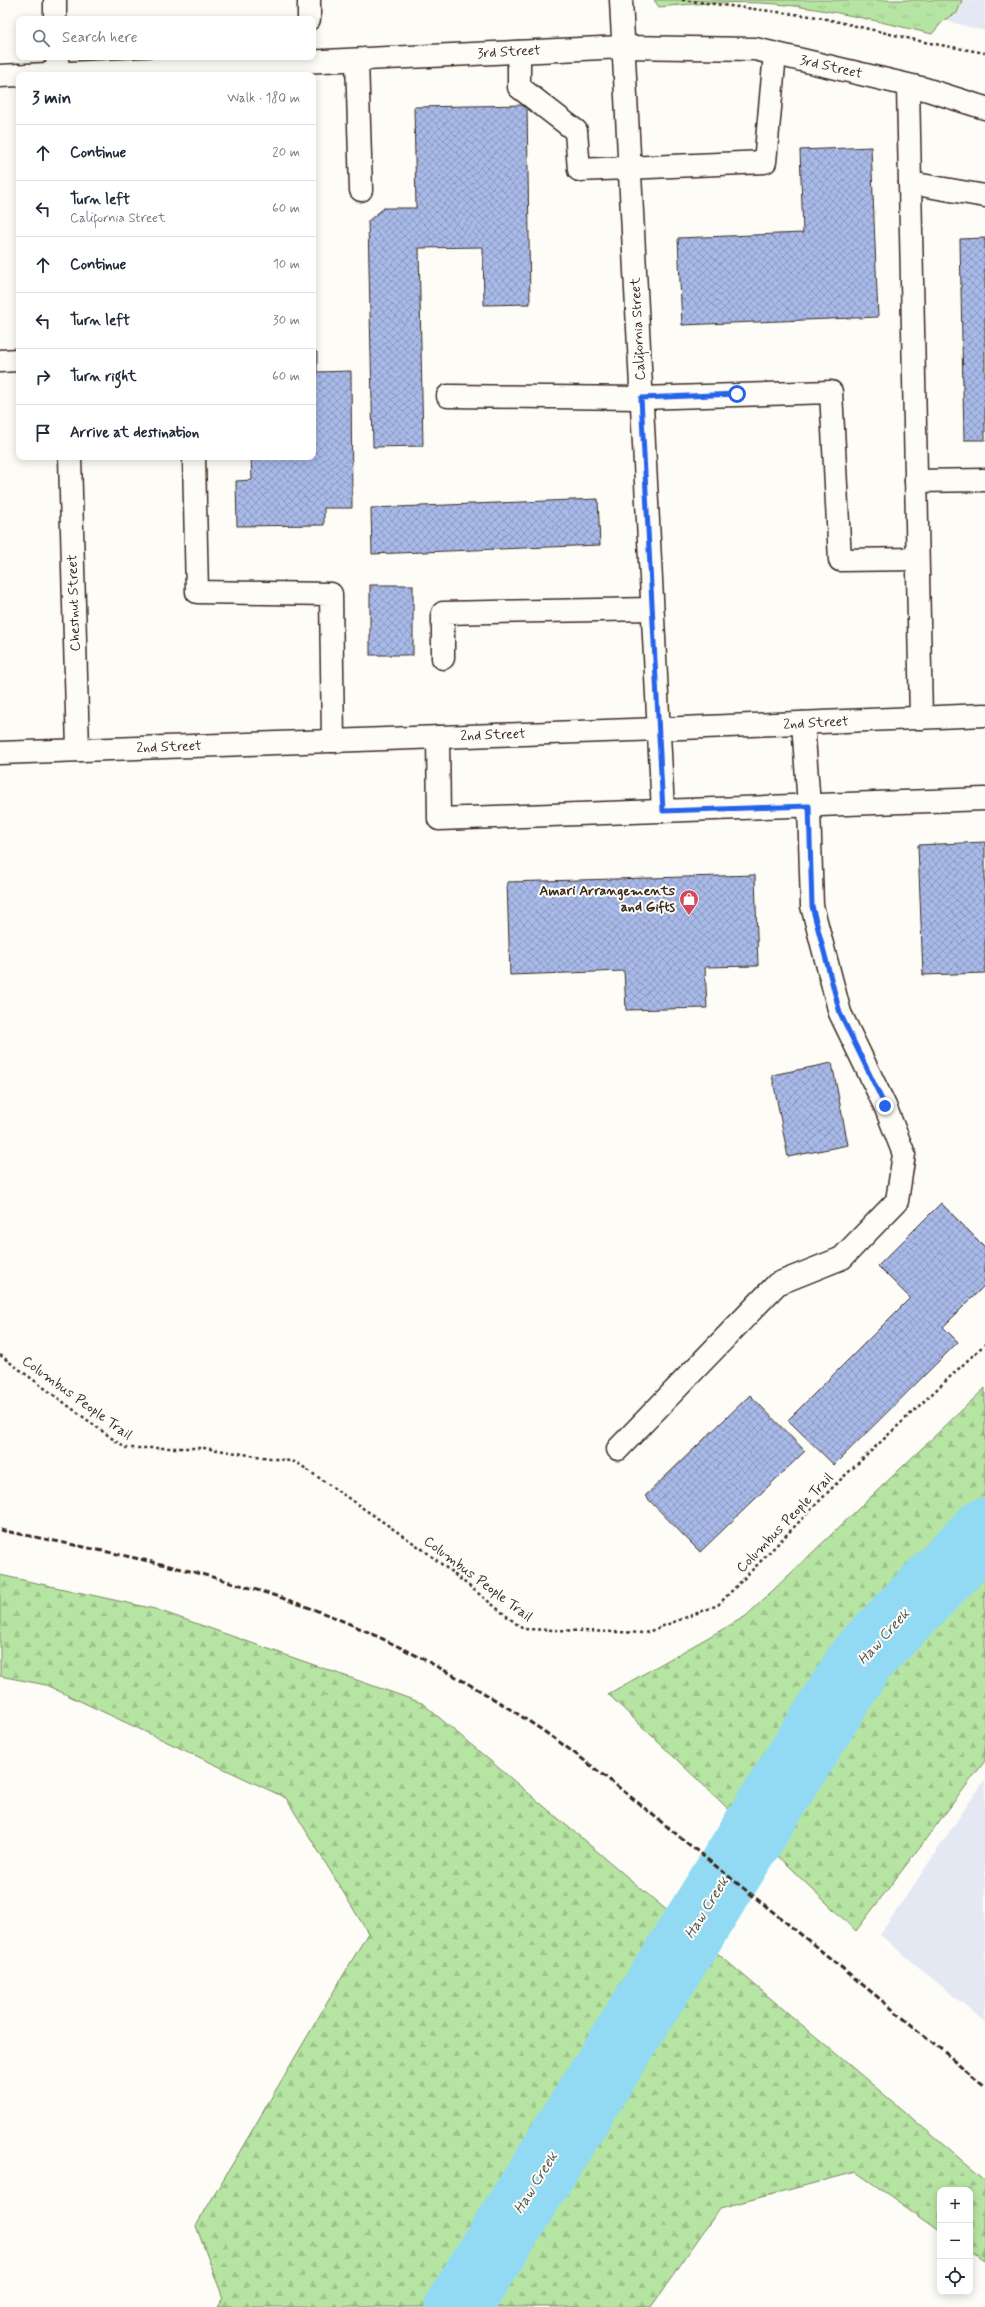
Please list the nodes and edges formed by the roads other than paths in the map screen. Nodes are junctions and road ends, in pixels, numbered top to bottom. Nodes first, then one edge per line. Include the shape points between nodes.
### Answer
1 (55, 0) edge
2 (309, 0) edge
3 (621, 0) edge
4 (55, 16) edge
5 (309, 16) edge
6 (623, 47) junction
7 (519, 52) junction
8 (775, 54) junction
9 (311, 60) edge
10 (357, 60) junction
11 (58, 69) edge
12 (42, 72) edge
13 (16, 75) edge
14 (0, 76) edge
15 (908, 86) junction
16 (985, 108) edge
17 (629, 167) junction
18 (910, 183) junction
19 (361, 190) dead end
20 (985, 196) edge
21 (16, 360) edge
22 (0, 361) edge
23 (448, 396) dead end
24 (641, 398) junction
25 (70, 460) edge
26 (194, 460) edge
27 (985, 480) edge
28 (916, 481) junction
29 (917, 559) junction
30 (652, 609) junction
31 (443, 658) dead end
32 (985, 715) edge
33 (921, 718) junction
34 (803, 723) junction
35 (659, 729) junction
36 (438, 738) junction
37 (334, 741) junction
38 (78, 750) junction
39 (0, 753) edge
40 (985, 799) edge
41 (809, 806) junction
42 (663, 811) junction
43 (618, 1449) dead end

1 - 4 main road
2 - 5 main road
3 - 6 main road, California Street
6 - 7 main road, 3rd Street
6 - 8 main road, 3rd Street via 755,49
6 - 17 main road, California Street
7 - 10 main road, 3rd Street
7 - 17 main road via 519,88 576,131 579,170
8 - 15 main road, 3rd Street
8 - 17 main road via 765,162
9 - 10 main road, 3rd Street
9 - 11 main road, 3rd Street
10 - 19 main road
11 - 12 main road, 3rd Street
13 - 14 main road
15 - 16 main road, 3rd Street
15 - 18 main road
17 - 24 main road, California Street
18 - 20 main road
18 - 28 main road
21 - 22 main road
23 - 24 main road
24 - 29 main road via 831,392 840,560
24 - 30 main road, California Street
25 - 38 main road, Chestnut Street
26 - 37 main road via 197,592 331,594
27 - 28 main road
28 - 29 main road
29 - 33 main road
30 - 31 main road via 443,613
30 - 35 main road, California Street
32 - 33 main road, 2nd Street
33 - 34 main road, 2nd Street
34 - 35 main road, 2nd Street
34 - 41 main road
35 - 36 main road, 2nd Street
35 - 42 main road, California Street
36 - 37 main road, 2nd Street
36 - 42 main road via 439,819
37 - 38 main road, 2nd Street
38 - 39 main road, 2nd Street
40 - 41 main road
41 - 42 main road
41 - 43 main road via 812,906 840,1013 885,1106 904,1154 897,1201 842,1258 777,1284

